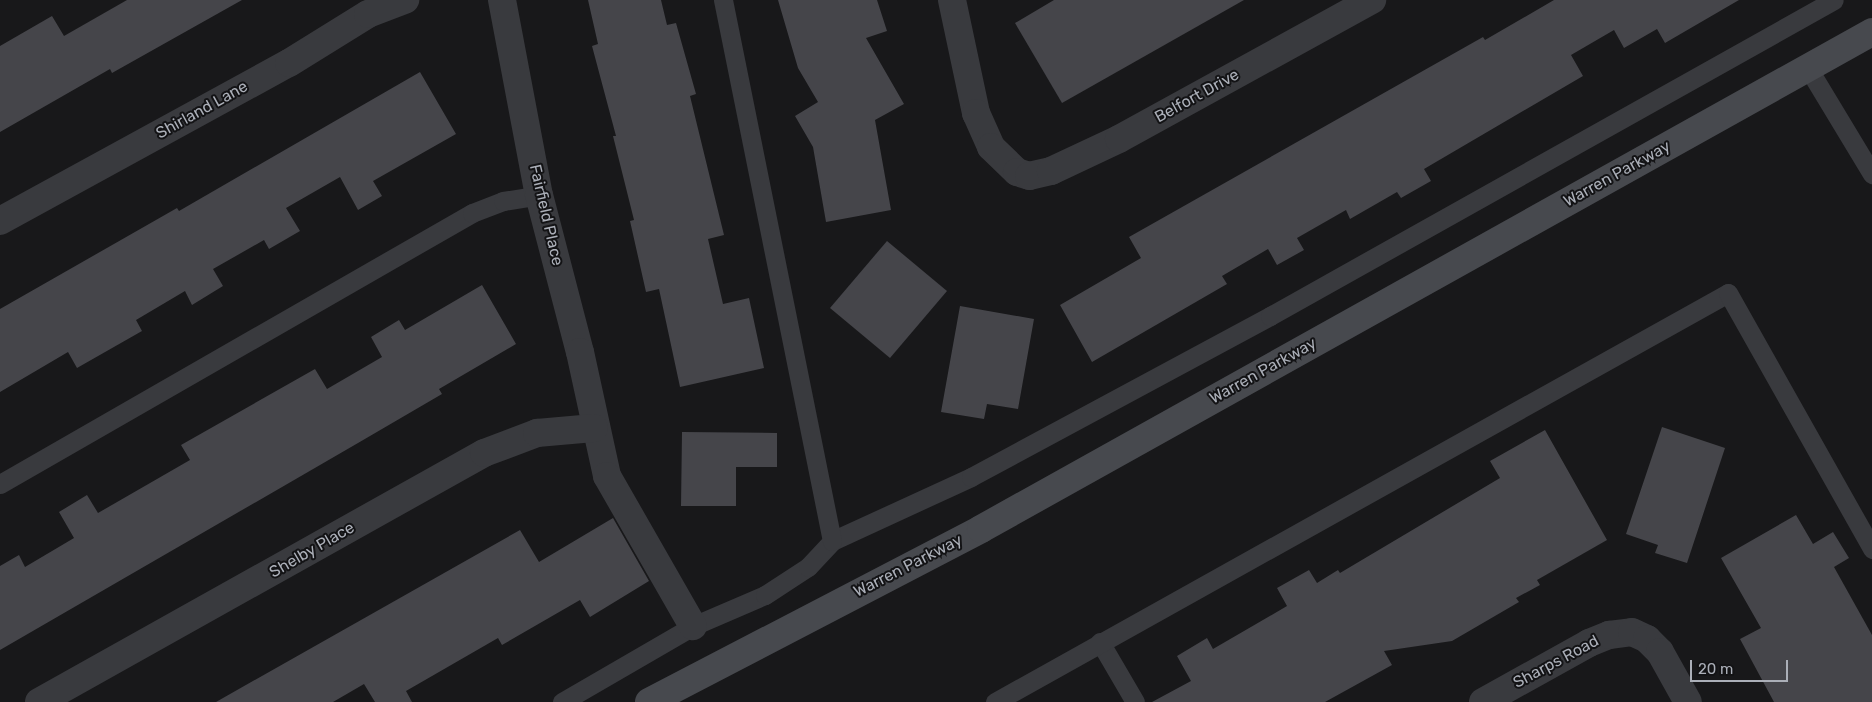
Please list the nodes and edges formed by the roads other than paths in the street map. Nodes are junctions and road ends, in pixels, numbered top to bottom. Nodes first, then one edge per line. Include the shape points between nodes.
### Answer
1 (405, 0) edge
2 (502, 0) edge
3 (723, 0) edge
4 (952, 0) edge
5 (1372, 0) edge
6 (1834, 0) edge
7 (1872, 32) edge
8 (1808, 68) junction
9 (1872, 174) edge
10 (539, 195) junction
11 (0, 221) edge
12 (594, 428) junction
13 (0, 484) edge
14 (832, 541) junction
15 (1872, 549) edge
16 (694, 626) junction
17 (1100, 642) junction
18 (72, 694) edge
19 (39, 702) edge
20 (562, 702) edge
21 (650, 702) edge
22 (995, 702) edge
23 (1135, 702) edge
24 (1483, 702) edge
25 (1688, 702) edge

1 - 11 street, Shirland Lane via 368,14 289,63
2 - 10 street, Fairfield Place
3 - 14 lane
4 - 5 street, Belfort Drive via 976,113 991,147 1017,172 1029,176 1051,171 1119,139
6 - 14 lane via 1244,331 971,477
7 - 8 main road, Warren Parkway
8 - 9 lane
8 - 21 main road, Warren Parkway via 981,528
10 - 12 street, Fairfield Place via 580,352
10 - 13 lane via 503,201 472,213
12 - 16 street, Fairfield Place via 607,476
12 - 18 street, Shelby Place via 536,433 484,453
14 - 16 lane via 808,567 765,595
15 - 17 lane via 1728,293
16 - 20 lane
17 - 22 lane
17 - 23 lane
18 - 19 street, Shelby Place
24 - 25 street, Sharps Road via 1589,642 1608,635 1632,632 1647,639 1660,652

